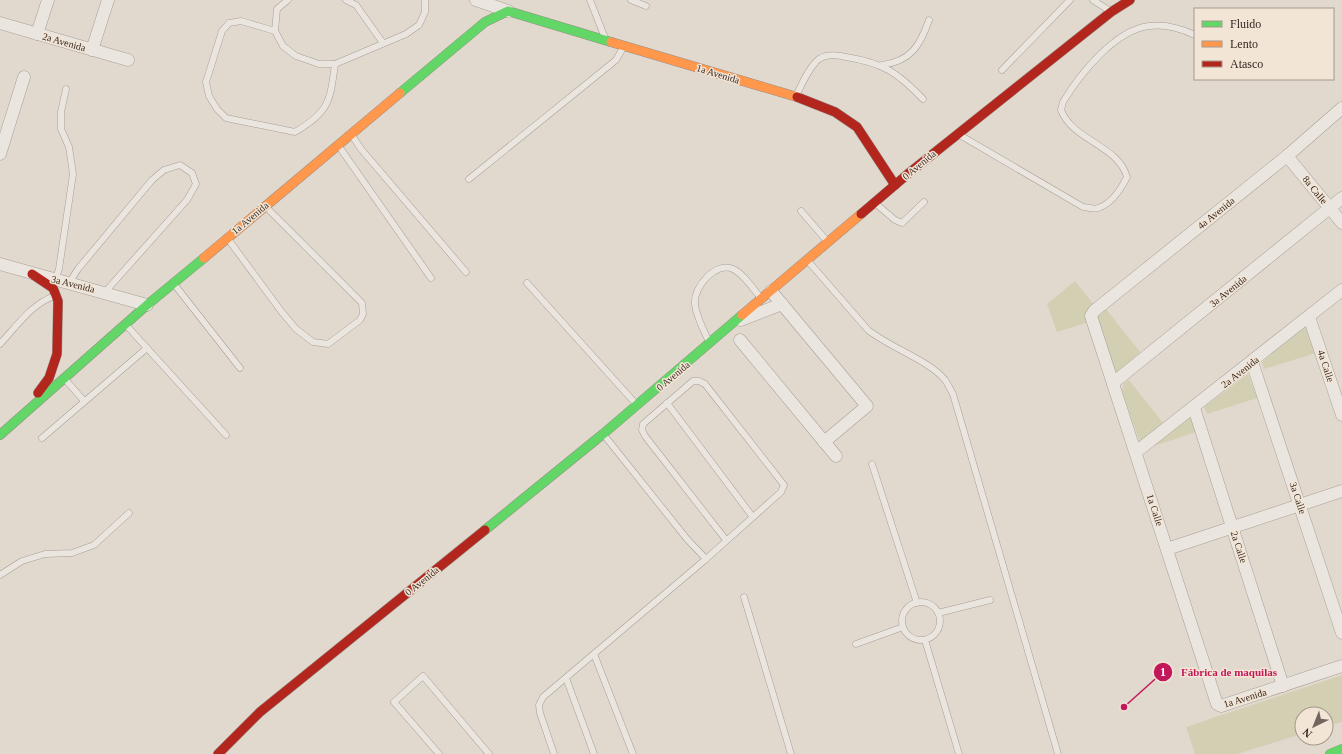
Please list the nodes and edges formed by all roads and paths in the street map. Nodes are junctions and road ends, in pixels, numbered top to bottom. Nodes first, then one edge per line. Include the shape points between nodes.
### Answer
1 (48, 0) edge
2 (108, 0) edge
3 (288, 0) edge
4 (346, 0) edge
5 (425, 0) edge
6 (476, 0) edge
7 (590, 0) edge
8 (630, 0) edge
9 (1070, 0) edge
10 (1093, 0) edge
11 (1130, 0) edge
12 (497, 3) edge
13 (646, 6) dead end
14 (508, 11) junction
15 (1111, 12) junction
16 (929, 20) dead end
17 (0, 23) edge
18 (275, 31) junction
19 (36, 34) junction
20 (1194, 35) edge
21 (607, 41) junction
22 (383, 43) junction
23 (624, 46) junction
24 (92, 50) junction
25 (128, 60) dead end
26 (335, 64) junction
27 (882, 65) junction
28 (1002, 70) dead end
29 (24, 77) dead end
30 (66, 89) dead end
31 (795, 97) junction
32 (923, 99) dead end
33 (1342, 108) edge
34 (351, 134) junction
35 (957, 134) junction
36 (338, 145) junction
37 (0, 154) edge
38 (1287, 156) junction
39 (469, 179) dead end
40 (895, 185) junction
41 (1342, 198) edge
42 (874, 202) junction
43 (924, 202) dead end
44 (265, 206) junction
45 (1330, 209) junction
46 (801, 211) dead end
47 (1342, 223) edge
48 (227, 238) junction
49 (828, 243) junction
50 (807, 260) junction
51 (0, 264) edge
52 (466, 272) dead end
53 (32, 274) junction
54 (431, 278) dead end
55 (55, 280) junction
56 (173, 282) junction
57 (527, 283) dead end
58 (69, 284) junction
59 (1342, 290) edge
60 (771, 291) junction
61 (105, 292) junction
62 (56, 296) junction
63 (762, 299) junction
64 (782, 304) junction
65 (147, 305) junction
66 (1091, 316) joint
67 (1309, 317) junction
68 (736, 322) junction
69 (125, 324) junction
70 (740, 340) dead end
71 (0, 344) edge
72 (710, 344) junction
73 (147, 348) junction
74 (1252, 362) junction
75 (240, 368) dead end
76 (64, 378) junction
77 (1113, 383) junction
78 (84, 401) junction
79 (667, 403) junction
80 (638, 405) junction
81 (1194, 408) junction
82 (26, 411) junction
83 (1342, 416) edge
84 (603, 434) junction
85 (0, 435) edge
86 (226, 436) dead end
87 (42, 438) dead end
88 (824, 442) junction
89 (1136, 452) junction
90 (836, 456) dead end
91 (872, 464) dead end
92 (1342, 491) edge
93 (1300, 504) junction
94 (129, 514) dead end
95 (752, 516) junction
96 (1233, 527) junction
97 (726, 540) junction
98 (1167, 549) junction
99 (706, 559) junction
100 (0, 575) edge
101 (744, 597) dead end
102 (990, 600) dead end
103 (917, 603) junction
104 (938, 613) junction
105 (903, 627) junction
106 (1342, 634) edge
107 (925, 640) junction
108 (856, 644) dead end
109 (594, 654) junction
110 (1342, 666) edge
111 (566, 678) junction
112 (1283, 686) junction
113 (1216, 704) joint
114 (1342, 749) edge
115 (218, 754) edge
116 (439, 754) edge
117 (489, 754) edge
118 (554, 754) edge
119 (594, 754) edge
120 (633, 754) edge
121 (791, 754) edge
122 (959, 754) edge
123 (1058, 754) edge
124 (1330, 754) edge

1 - 19 street
2 - 24 street
3 - 18 lane via 277,9
4 - 22 lane via 356,5
5 - 22 lane via 425,12 419,25 406,34
6 - 12 street, 1a Avenida
7 - 21 lane
8 - 13 lane
9 - 28 lane
10 - 15 lane
11 - 15 main road, 0 Avenida
12 - 14 street, 1a Avenida
14 - 21 main road, 1a Avenida
14 - 34 main road, 1a Avenida via 485,22
15 - 35 main road, 0 Avenida
16 - 27 lane via 918,46 895,63
17 - 19 street, 2a Avenida
18 - 26 lane via 283,46 296,56 318,64
18 - 26 lane via 241,21 229,23 222,31 206,82 209,96 226,118 295,132 312,122 327,105 331,95
19 - 24 street, 2a Avenida
20 - 35 lane via 1166,26 1149,26 1133,30 1099,55 1063,102 1061,110 1070,127 1124,166 1127,176 1121,189 1109,202 1097,209 1083,207
21 - 23 main road, 1a Avenida
22 - 26 lane
23 - 31 main road, 1a Avenida
23 - 39 lane via 616,60
24 - 25 street, 2a Avenida
27 - 31 lane via 836,55 820,59 813,66
27 - 32 lane via 910,85
29 - 37 street
30 - 55 lane via 61,112 62,129 69,147 73,174 59,269
31 - 40 main road, 1a Avenida via 832,110 849,120 864,137
33 - 38 street, 4a Avenida
34 - 36 main road, 1a Avenida
34 - 52 lane
35 - 40 main road, 0 Avenida
36 - 44 main road, 1a Avenida
36 - 54 lane
38 - 45 street, 8a Calle
38 - 66 street, 4a Avenida
40 - 42 main road, 0 Avenida
41 - 45 street, 3a Avenida
42 - 43 lane via 902,223
42 - 49 main road, 0 Avenida
44 - 48 main road, 1a Avenida
44 - 48 lane via 362,304 363,314 360,320 328,344 313,342 296,329 280,311
45 - 47 street, 8a Calle
45 - 77 street, 3a Avenida
46 - 49 lane
48 - 56 main road, 1a Avenida
49 - 50 main road, 0 Avenida
50 - 60 main road, 0 Avenida
50 - 123 lane via 868,330 879,339 931,368 944,380 953,394
51 - 53 street, 3a Avenida
53 - 55 street, 3a Avenida
53 - 62 main road via 53,288
55 - 58 street, 3a Avenida
56 - 65 main road, 1a Avenida
56 - 75 lane
57 - 80 lane
58 - 61 street, 3a Avenida
58 - 61 lane via 78,269 152,180 164,170 180,165 192,173 196,184 187,200
59 - 67 street, 2a Avenida
60 - 63 main road, 0 Avenida
60 - 64 street
61 - 65 street, 3a Avenida
62 - 71 lane via 48,298 26,314
62 - 82 main road via 57,354 49,378
63 - 68 main road, 0 Avenida
63 - 72 lane via 734,269 719,269 702,281 695,294 695,304
64 - 68 street
64 - 88 street via 867,406
65 - 69 main road, 1a Avenida
66 - 77 street, 1a Calle
67 - 74 street, 2a Avenida
67 - 83 street, 4a Calle
68 - 72 main road, 0 Avenida
69 - 73 lane
69 - 76 main road, 1a Avenida
70 - 88 street
72 - 80 main road, 0 Avenida
73 - 78 lane
73 - 86 lane
74 - 81 street, 2a Avenida
74 - 93 street, 3a Calle
76 - 78 lane
76 - 82 main road, 1a Avenida
77 - 89 street, 1a Calle
78 - 87 lane
79 - 95 lane
79 - 95 lane via 692,381 705,384 784,486 781,492
79 - 97 lane via 643,424 642,430
80 - 84 main road, 0 Avenida
81 - 89 street, 2a Avenida
81 - 96 street, 2a Calle
82 - 85 main road, 1a Avenida
84 - 99 lane
84 - 115 main road, 0 Avenida via 260,712
88 - 90 street
89 - 98 street, 1a Calle
91 - 103 lane
92 - 93 street
93 - 96 street
93 - 106 street, 3a Calle
94 - 100 lane via 94,546 72,553 45,554 22,561
95 - 97 lane
96 - 98 street
96 - 112 street, 2a Calle
97 - 99 lane
98 - 113 street, 1a Calle
99 - 109 lane
101 - 121 lane
102 - 104 lane
103 - 104 lane via 926,603
103 - 105 lane via 908,607 903,616
104 - 107 lane via 938,630
105 - 107 lane via 907,634
105 - 108 lane
107 - 122 lane
109 - 111 lane
109 - 120 lane
110 - 112 street, 1a Avenida
111 - 118 lane via 543,697 539,705
111 - 119 lane
112 - 113 street, 1a Avenida via 1221,706
114 - 124 main road
116 - 117 lane via 394,702 423,676

